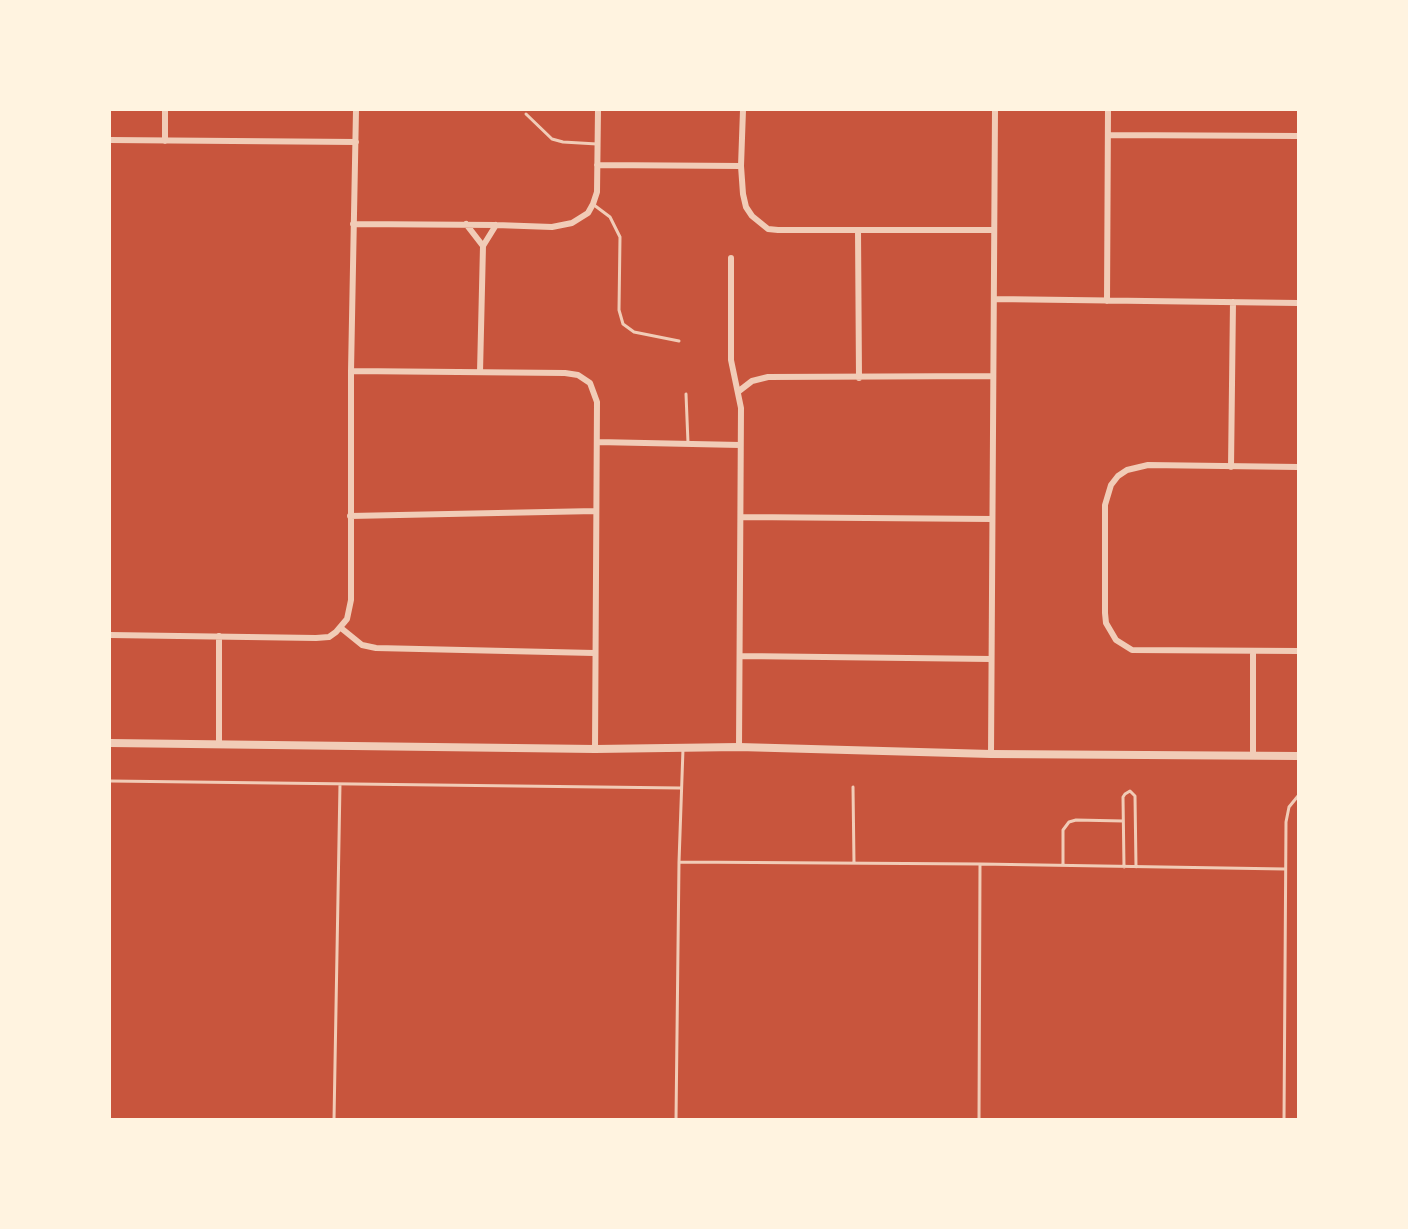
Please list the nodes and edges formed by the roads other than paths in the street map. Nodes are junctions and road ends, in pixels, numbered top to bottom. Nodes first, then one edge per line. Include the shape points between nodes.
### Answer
1 (165, 110) edge
2 (356, 110) edge
3 (598, 110) edge
4 (743, 110) edge
5 (995, 110) edge
6 (1108, 110) edge
7 (526, 114) dead end
8 (1108, 135) junction
9 (1299, 136) edge
10 (110, 140) edge
11 (165, 141) junction
12 (356, 142) junction
13 (597, 144) junction
14 (597, 165) junction
15 (741, 166) junction
16 (593, 204) junction
17 (353, 224) junction
18 (466, 224) junction
19 (496, 225) junction
20 (858, 230) junction
21 (994, 230) junction
22 (483, 246) junction
23 (731, 258) dead end
24 (994, 299) junction
25 (1107, 300) junction
26 (1233, 302) junction
27 (1299, 303) edge
28 (679, 340) dead end
29 (351, 371) junction
30 (480, 372) junction
31 (993, 376) junction
32 (859, 378) junction
33 (739, 391) junction
34 (686, 393) dead end
35 (597, 442) junction
36 (688, 444) junction
37 (740, 445) junction
38 (1231, 467) junction
39 (1299, 467) edge
40 (596, 511) junction
41 (350, 516) junction
42 (741, 517) junction
43 (992, 519) junction
44 (341, 628) junction
45 (110, 635) edge
46 (219, 636) junction
47 (1253, 651) junction
48 (1299, 651) edge
49 (594, 653) junction
50 (741, 656) junction
51 (991, 658) junction
52 (110, 742) edge
53 (219, 743) junction
54 (739, 747) junction
55 (683, 748) junction
56 (595, 749) junction
57 (990, 754) junction
58 (1253, 756) junction
59 (1299, 756) edge
60 (110, 781) edge
61 (340, 784) junction
62 (853, 787) dead end
63 (680, 788) junction
64 (1299, 796) edge
65 (1124, 821) junction
66 (679, 862) junction
67 (854, 863) junction
68 (980, 864) junction
69 (1063, 865) junction
70 (1124, 867) junction
71 (1136, 867) junction
72 (1285, 869) junction
73 (334, 1119) edge
74 (675, 1119) edge
75 (979, 1119) edge
76 (1284, 1119) edge

1 - 11 street
2 - 12 street
3 - 13 street
4 - 15 street
5 - 21 street
6 - 8 street
7 - 13 lane via 552,139
8 - 9 street
8 - 25 street
10 - 11 street
11 - 12 street
12 - 17 street
13 - 14 street
14 - 15 street
14 - 16 street
15 - 20 street via 746,207 768,228
16 - 19 street via 580,219 561,226
16 - 28 lane via 610,217 620,237 622,324 634,332
17 - 18 street
17 - 29 street
18 - 19 street
18 - 22 street
19 - 22 street
20 - 21 street
20 - 32 street
21 - 24 street
22 - 30 street
23 - 33 street via 731,360
24 - 25 street
24 - 31 street
25 - 26 street
26 - 27 street
26 - 38 street
29 - 30 street
29 - 41 street
30 - 35 street via 572,373 584,378 590,382 597,402
31 - 32 street
31 - 43 street
32 - 33 street via 768,377 752,381
33 - 37 street
34 - 36 lane
35 - 36 street
35 - 40 street
36 - 37 street
37 - 42 street
38 - 39 street
38 - 47 street via 1137,466 1111,485 1105,505 1106,623 1116,640 1132,650
40 - 41 street
40 - 49 street
41 - 44 street via 351,600
42 - 43 street
42 - 50 street
43 - 51 street
44 - 46 street via 328,637 316,638
44 - 49 street via 362,645 375,648
45 - 46 street
46 - 53 street
47 - 48 street
47 - 58 street
49 - 56 street
50 - 51 street
50 - 54 street
51 - 57 street
52 - 53 street
53 - 56 street
54 - 55 street
54 - 57 street
55 - 56 street
55 - 63 lane
57 - 58 street
58 - 59 street
60 - 61 lane
61 - 63 lane
61 - 73 lane
62 - 67 lane
63 - 66 lane
64 - 72 lane via 1286,814
65 - 69 lane via 1070,822 1063,830
65 - 70 lane
65 - 71 lane via 1124,797 1130,791 1136,796
66 - 67 lane
66 - 74 lane
67 - 68 lane
68 - 69 lane
68 - 75 lane
69 - 70 lane
70 - 71 lane
71 - 72 lane
72 - 76 lane

